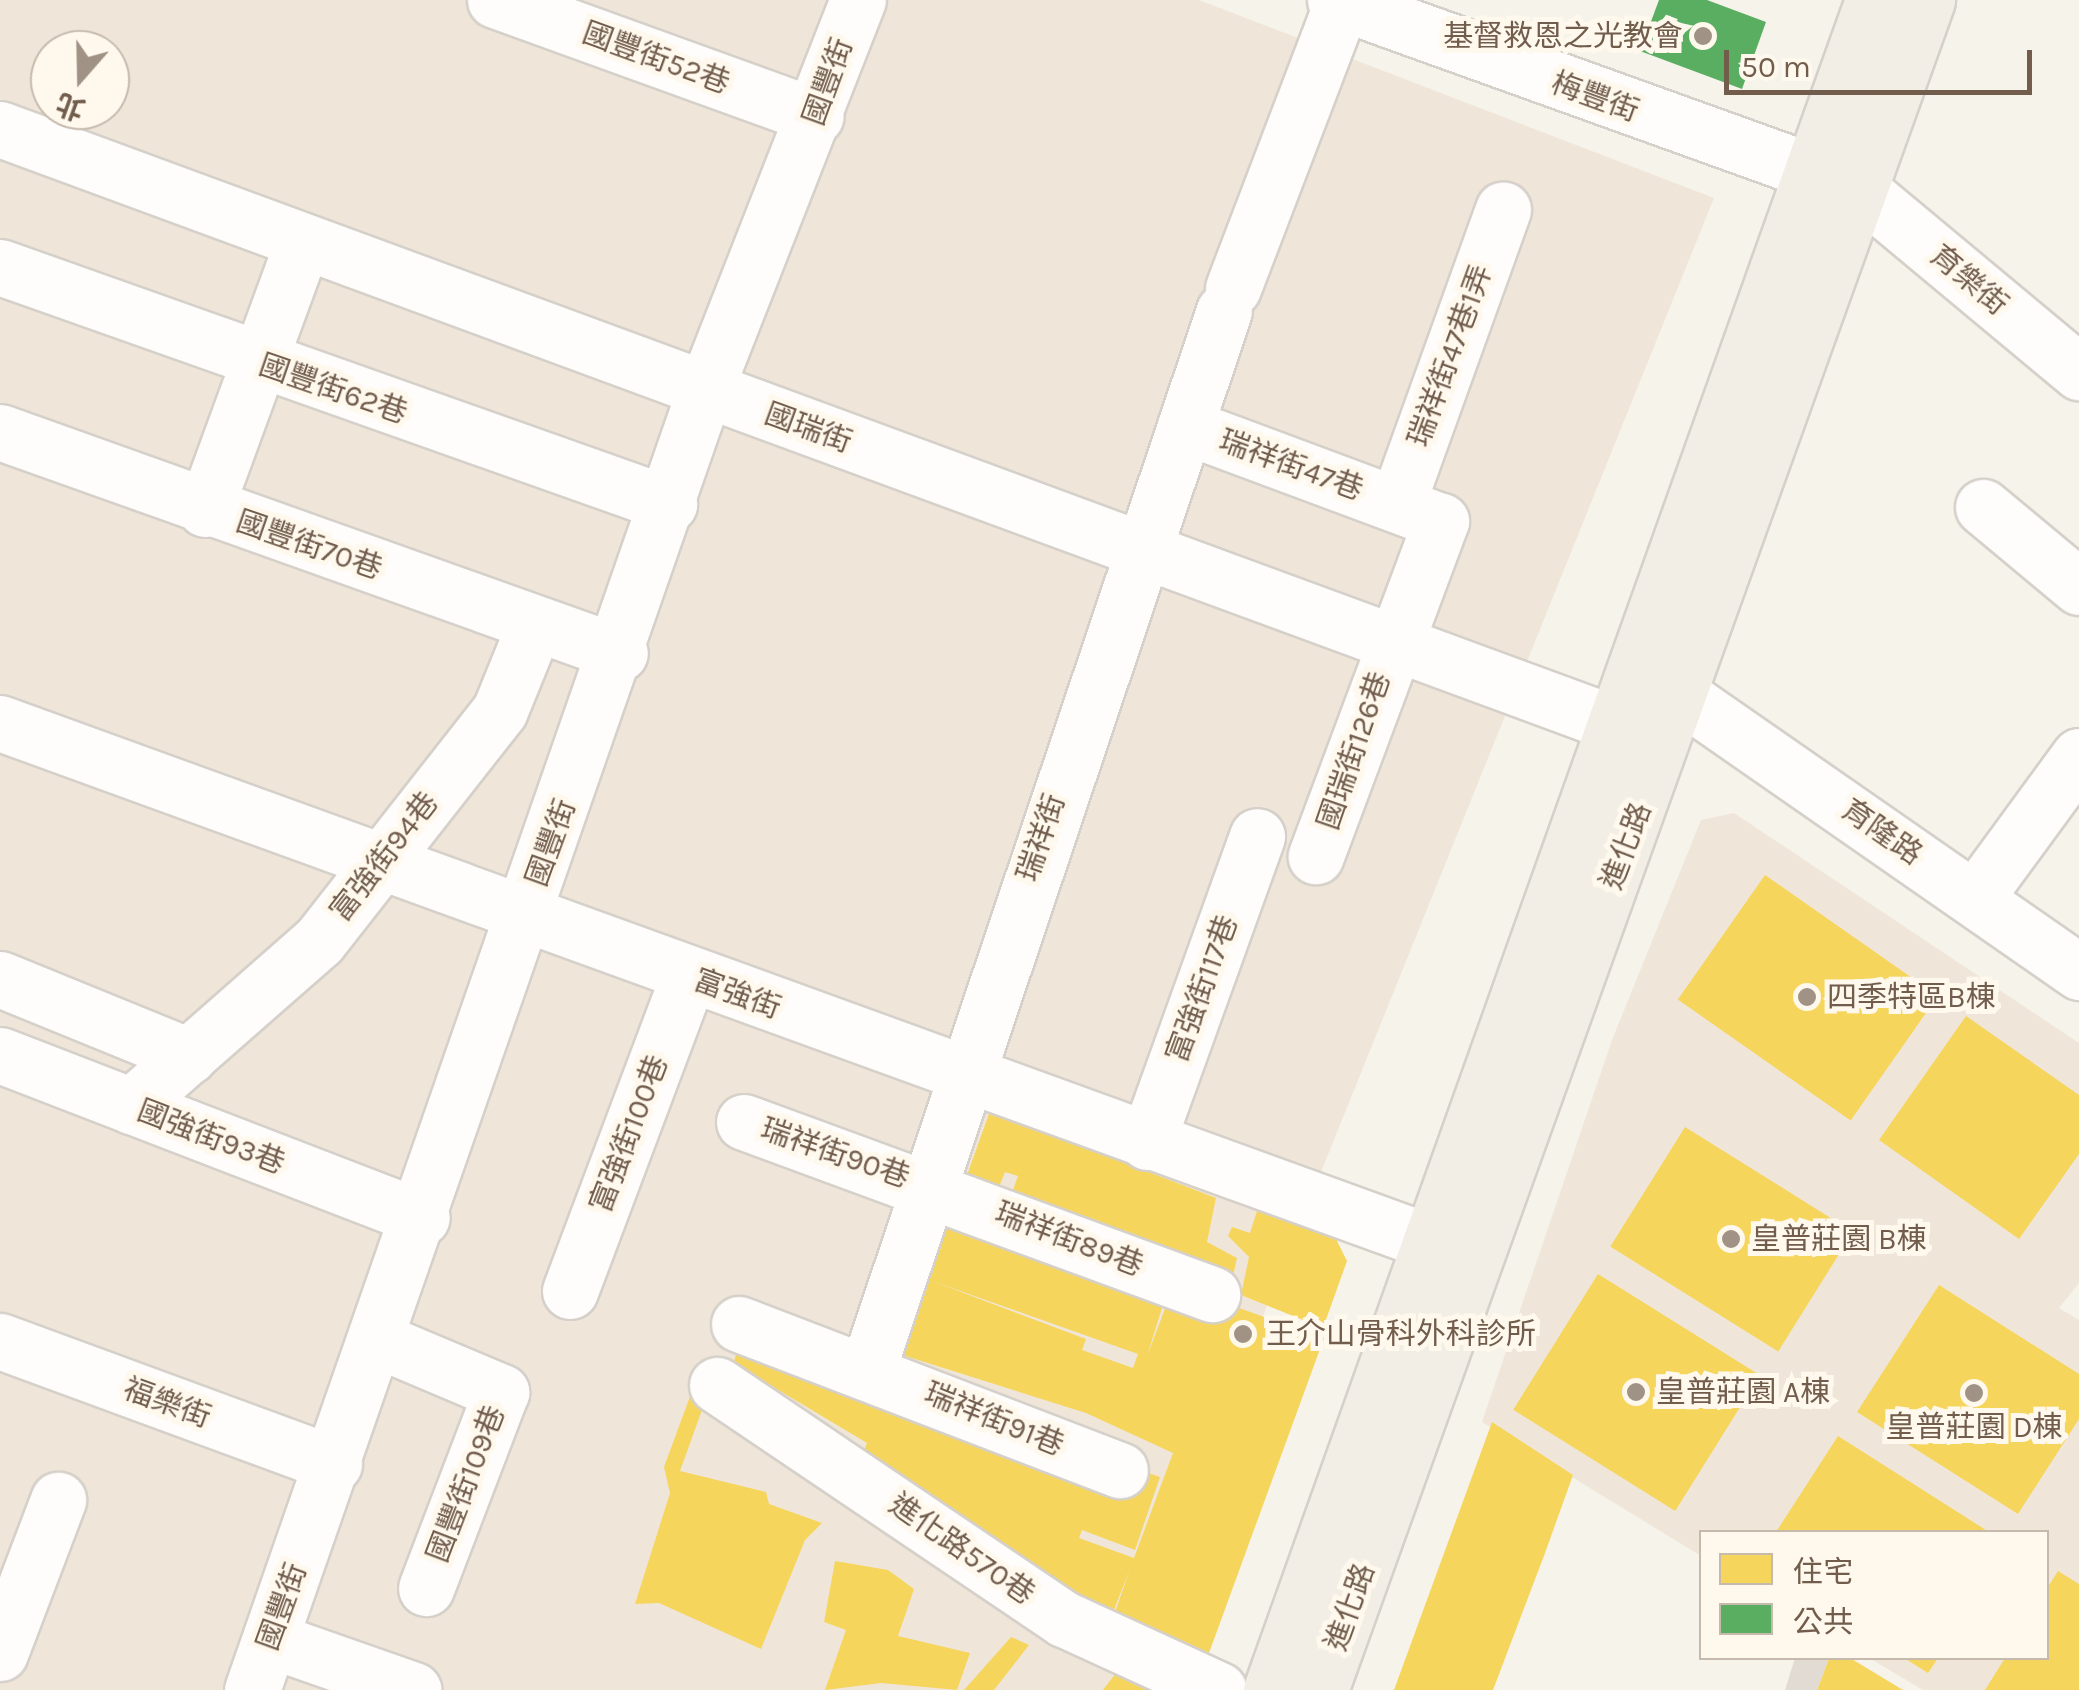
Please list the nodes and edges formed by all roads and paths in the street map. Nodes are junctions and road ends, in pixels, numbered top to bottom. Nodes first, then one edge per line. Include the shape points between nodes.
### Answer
1 (495, 0) edge
2 (858, 0) edge
3 (1872, 0) edge
4 (1927, 0) edge
5 (1340, 1) edge
6 (816, 116) junction
7 (0, 129) edge
8 (1836, 182) junction
9 (1503, 209) dead end
10 (302, 244) junction
11 (0, 267) edge
12 (258, 364) junction
13 (2079, 372) edge
14 (705, 390) junction
15 (1185, 426) junction
16 (0, 432) edge
17 (669, 504) junction
18 (1397, 504) junction
19 (1983, 508) dead end
20 (205, 509) junction
21 (1138, 550) junction
22 (2079, 588) edge
23 (535, 624) junction
24 (1391, 645) junction
25 (620, 653) junction
26 (1682, 696) junction
27 (0, 724) edge
28 (1618, 725) junction
29 (2079, 756) edge
30 (1257, 836) dead end
31 (1316, 856) dead end
32 (376, 865) junction
33 (1975, 898) junction
34 (524, 917) junction
35 (2079, 972) edge
36 (688, 977) junction
37 (0, 978) edge
38 (0, 1055) edge
39 (188, 1056) junction
40 (960, 1075) junction
41 (131, 1106) junction
42 (744, 1122) dead end
43 (1148, 1142) junction
44 (926, 1184) junction
45 (422, 1218) junction
46 (1455, 1252) junction
47 (570, 1291) dead end
48 (1212, 1294) dead end
49 (739, 1324) dead end
50 (378, 1340) junction
51 (0, 1342) edge
52 (868, 1368) junction
53 (717, 1385) dead end
54 (334, 1464) junction
55 (1120, 1470) dead end
56 (58, 1500) dead end
57 (426, 1588) dead end
58 (271, 1640) junction
59 (0, 1653) edge
60 (252, 1690) edge
61 (414, 1690) edge
62 (1219, 1690) edge
63 (1271, 1690) edge
64 (1320, 1690) edge

1 - 6 street, 國豐街52巷
2 - 6 street, 國豐街
3 - 8 main road, 進化路
4 - 8 main road, 進化路
5 - 8 street, 梅豐街
5 - 15 street, 瑞祥街
6 - 14 street, 國豐街
7 - 10 street, 國瑞街
8 - 13 street, 育樂街
8 - 26 main road, 進化路
8 - 28 main road, 進化路
9 - 18 street, 瑞祥街47巷1弄
10 - 12 street
10 - 14 street, 國瑞街
11 - 12 street, 國豐街62巷
12 - 17 street, 國豐街62巷
12 - 20 street
14 - 17 street, 國豐街
14 - 21 street, 國瑞街
15 - 18 street, 瑞祥街47巷
15 - 21 street, 瑞祥街
16 - 20 street, 國豐街70巷
17 - 25 street, 國豐街
18 - 24 street, 瑞祥街47巷 via 1441,520
19 - 22 street
20 - 23 street, 國豐街70巷
21 - 24 street, 國瑞街
21 - 40 street, 瑞祥街
23 - 25 street, 國豐街70巷
23 - 32 street, 富強街94巷 via 500,710
24 - 28 street, 國瑞街
24 - 31 street, 國瑞街126巷
25 - 34 street, 國豐街
26 - 33 street, 育隆路
26 - 46 main road, 進化路
27 - 32 street, 富強街
28 - 46 main road, 進化路
29 - 33 street
30 - 43 street, 富強街117巷
32 - 34 street, 富強街
32 - 39 street, 富強街94巷 via 320,941
33 - 35 street, 育隆路
34 - 36 street, 富強街
34 - 45 street, 國豐街
36 - 40 street, 富強街
36 - 47 street, 富強街100巷
37 - 39 street
38 - 41 street, 國強街93巷
39 - 41 street, 富強街94巷
40 - 43 street, 富強街
40 - 44 street, 瑞祥街
41 - 45 street, 國強街93巷
42 - 44 street, 瑞祥街90巷
43 - 46 street, 富強街
44 - 48 street, 瑞祥街89巷
44 - 52 street, 瑞祥街
45 - 50 street, 國豐街
46 - 63 main road, 進化路
46 - 64 main road, 進化路
49 - 52 street, 瑞祥街91巷
50 - 54 street, 國豐街
50 - 57 street, 國豐街109巷 via 501,1392
51 - 54 street, 福樂街
52 - 55 street, 瑞祥街91巷
53 - 62 street, 進化路570巷 via 1064,1619
54 - 58 street, 國豐街
56 - 59 street
58 - 60 street, 國豐街
58 - 61 street

